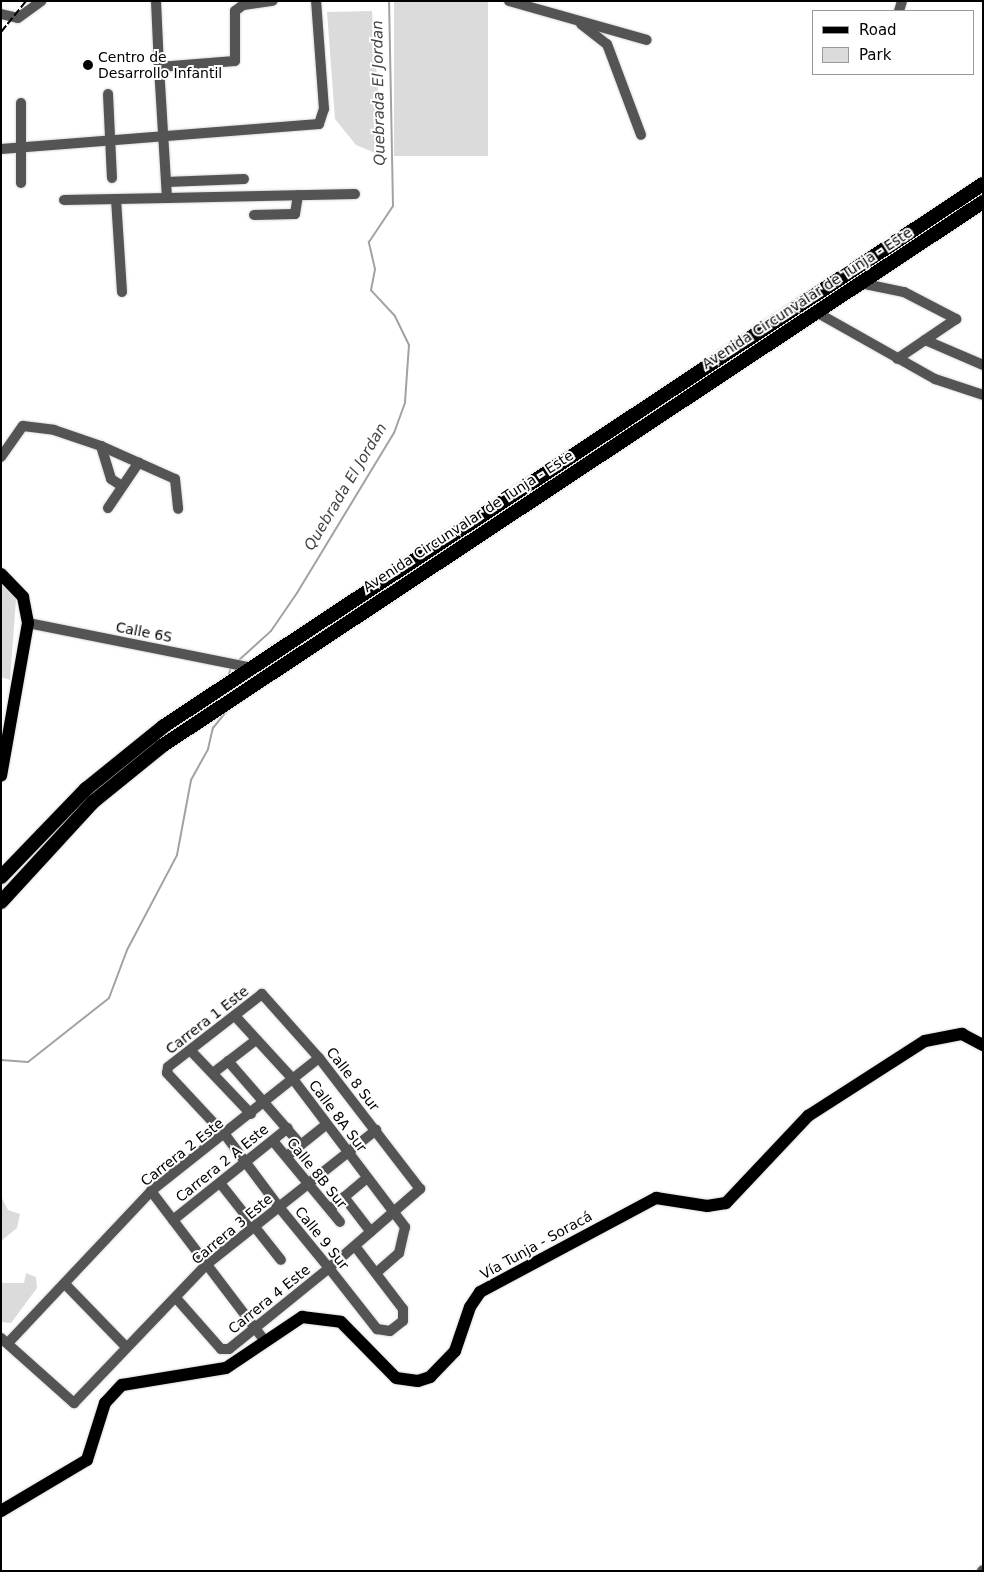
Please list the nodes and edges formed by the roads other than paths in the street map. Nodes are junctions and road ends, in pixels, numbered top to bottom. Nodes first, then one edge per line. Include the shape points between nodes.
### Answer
1 (41, 1) edge
2 (156, 1) edge
3 (273, 1) edge
4 (316, 1) edge
5 (509, 1) edge
6 (1, 14) edge
7 (576, 20) junction
8 (648, 40) dead end
9 (159, 67) junction
10 (108, 94) dead end
11 (21, 103) dead end
12 (641, 135) dead end
13 (163, 137) junction
14 (111, 141) junction
15 (23, 147) junction
16 (1, 149) edge
17 (112, 178) dead end
18 (244, 179) dead end
19 (166, 182) junction
20 (21, 183) dead end
21 (983, 184) edge
22 (356, 194) dead end
23 (298, 195) junction
24 (166, 198) junction
25 (116, 199) junction
26 (64, 200) dead end
27 (983, 202) edge
28 (254, 215) dead end
29 (860, 283) junction
30 (122, 292) dead end
31 (816, 312) junction
32 (925, 340) junction
33 (897, 359) junction
34 (983, 365) edge
35 (983, 395) edge
36 (102, 446) junction
37 (1, 457) edge
38 (139, 462) junction
39 (122, 486) junction
40 (108, 508) dead end
41 (178, 509) dead end
42 (1, 574) edge
43 (28, 623) junction
44 (254, 668) junction
45 (1, 776) edge
46 (1, 877) edge
47 (1, 902) edge
48 (262, 994) joint
49 (234, 1016) junction
50 (256, 1040) junction
51 (983, 1045) edge
52 (191, 1051) junction
53 (319, 1058) junction
54 (228, 1061) junction
55 (168, 1067) joint
56 (213, 1074) junction
57 (293, 1079) junction
58 (266, 1102) junction
59 (251, 1114) junction
60 (327, 1124) junction
61 (288, 1128) junction
62 (376, 1130) junction
63 (226, 1136) junction
64 (272, 1141) junction
65 (301, 1145) junction
66 (348, 1152) junction
67 (287, 1156) junction
68 (246, 1162) junction
69 (367, 1178) junction
70 (220, 1183) junction
71 (309, 1183) junction
72 (419, 1184) joint
73 (151, 1191) junction
74 (344, 1197) junction
75 (279, 1207) junction
76 (330, 1209) junction
77 (394, 1213) junction
78 (173, 1220) junction
79 (340, 1222) dead end
80 (254, 1225) junction
81 (371, 1232) junction
82 (355, 1246) junction
83 (281, 1260) dead end
84 (207, 1264) junction
85 (329, 1268) junction
86 (376, 1273) junction
87 (66, 1285) junction
88 (176, 1298) junction
89 (254, 1326) junction
90 (5, 1340) edge
91 (265, 1342) junction
92 (126, 1348) junction
93 (225, 1349) junction
94 (237, 1362) junction
95 (1, 1511) edge

1 - 6 street via 12,18
2 - 9 street
3 - 9 street via 243,5 234,11 234,61
4 - 13 street via 324,109 319,124
5 - 7 street
7 - 8 street
7 - 12 street via 608,44
9 - 13 street
10 - 14 street
11 - 15 street
13 - 14 street
13 - 19 street
14 - 15 street
14 - 17 street
15 - 16 street
15 - 20 street
18 - 19 street
19 - 24 street
21 - 44 highway, Avenida Circunvalar de Tunja - Este
22 - 23 street
23 - 24 street
23 - 28 street via 295,214
24 - 25 street
25 - 26 street
25 - 30 street
27 - 29 highway, Avenida Circunvalar de Tunja - Este
29 - 31 highway, Avenida Circunvalar de Tunja - Este
29 - 32 street via 904,292 956,319
31 - 33 street
31 - 47 highway, Avenida Circunvalar de Tunja - Este via 162,746 93,802
32 - 33 street
32 - 34 street
33 - 35 street via 935,379
36 - 37 street via 54,430 23,426
36 - 38 street
36 - 39 street via 111,479
38 - 39 street
38 - 41 street via 175,480
39 - 40 street
42 - 43 main road via 23,597
43 - 44 street, Calle 6S
43 - 45 main road
44 - 46 highway, Avenida Circunvalar de Tunja - Este via 164,726 86,788
48 - 49 street, Carrera 1 Este
48 - 53 street, Calle 8 Sur
49 - 50 street, Calle 8A Sur
49 - 52 street, Carrera 1 Este
50 - 54 street
50 - 57 street, Calle 8A Sur
51 - 91 main road, Vía Tunja - Soracá via 962,1034 943,1034 849,1090 808,1116 726,1203 708,1206 656,1198 480,1292 470,1307 451,1356 430,1377 413,1381 396,1378 351,1330 330,1318 302,1317
52 - 55 street, Carrera 1 Este
52 - 56 street
53 - 57 street, Carrera 2 Este
53 - 62 street, Calle 8 Sur
54 - 56 street
54 - 58 street
55 - 63 street, Calle 9 Sur via 168,1076
56 - 59 street
57 - 58 street, Carrera 2 Este
57 - 60 street, Calle 8A Sur
58 - 59 street, Carrera 2 Este
58 - 61 street
59 - 63 street, Carrera 2 Este
60 - 65 street
60 - 66 street, Calle 8A Sur
61 - 64 street, Carrera 2 A Este
61 - 65 street
62 - 66 street, Carrera 3 Este
62 - 72 street, Calle 8 Sur
63 - 68 street, Calle 9 Sur
63 - 73 street, Carrera 2 Este
64 - 67 street, Calle 8B Sur
64 - 68 street, Carrera 2 A Este
65 - 67 street
66 - 69 street, Calle 8A Sur
66 - 71 street, Carrera 3 Este
67 - 71 street, Calle 8B Sur
68 - 70 street, Carrera 2 A Este
68 - 75 street, Calle 9 Sur
69 - 74 street
69 - 77 street, Calle 8A Sur
70 - 78 street, Carrera 2 A Este
70 - 80 street
71 - 75 street, Carrera 3 Este
71 - 76 street, Calle 8B Sur
72 - 77 street, Carrera 4 Este via 420,1189
73 - 78 street
73 - 87 street, Carrera 2 Este
74 - 76 street
74 - 81 street
75 - 80 street, Carrera 3 Este
75 - 85 street, Calle 9 Sur
76 - 79 street, Calle 8B Sur
77 - 81 street, Carrera 4 Este
77 - 86 street, Calle 8A Sur via 405,1227 404,1240 399,1253
78 - 84 street
80 - 83 street
80 - 84 street, Carrera 3 Este
81 - 82 street, Carrera 4 Este
82 - 85 street, Carrera 4 Este
82 - 86 street
84 - 88 street, Carrera 3 Este
84 - 89 street
85 - 86 street, Calle 9 Sur via 382,1332 390,1332 404,1316 404,1308
85 - 89 street, Carrera 4 Este
87 - 90 street, Carrera 2 Este
87 - 92 street
88 - 92 street, Carrera 3 Este
88 - 93 street
89 - 91 street
89 - 93 street, Carrera 4 Este
90 - 92 street, Carrera 3 Este via 74,1403
91 - 94 main road, Vía Tunja - Soracá
93 - 94 street
94 - 95 main road, Vía Tunja - Soracá via 207,1373 154,1377 122,1385 105,1403 86,1460

